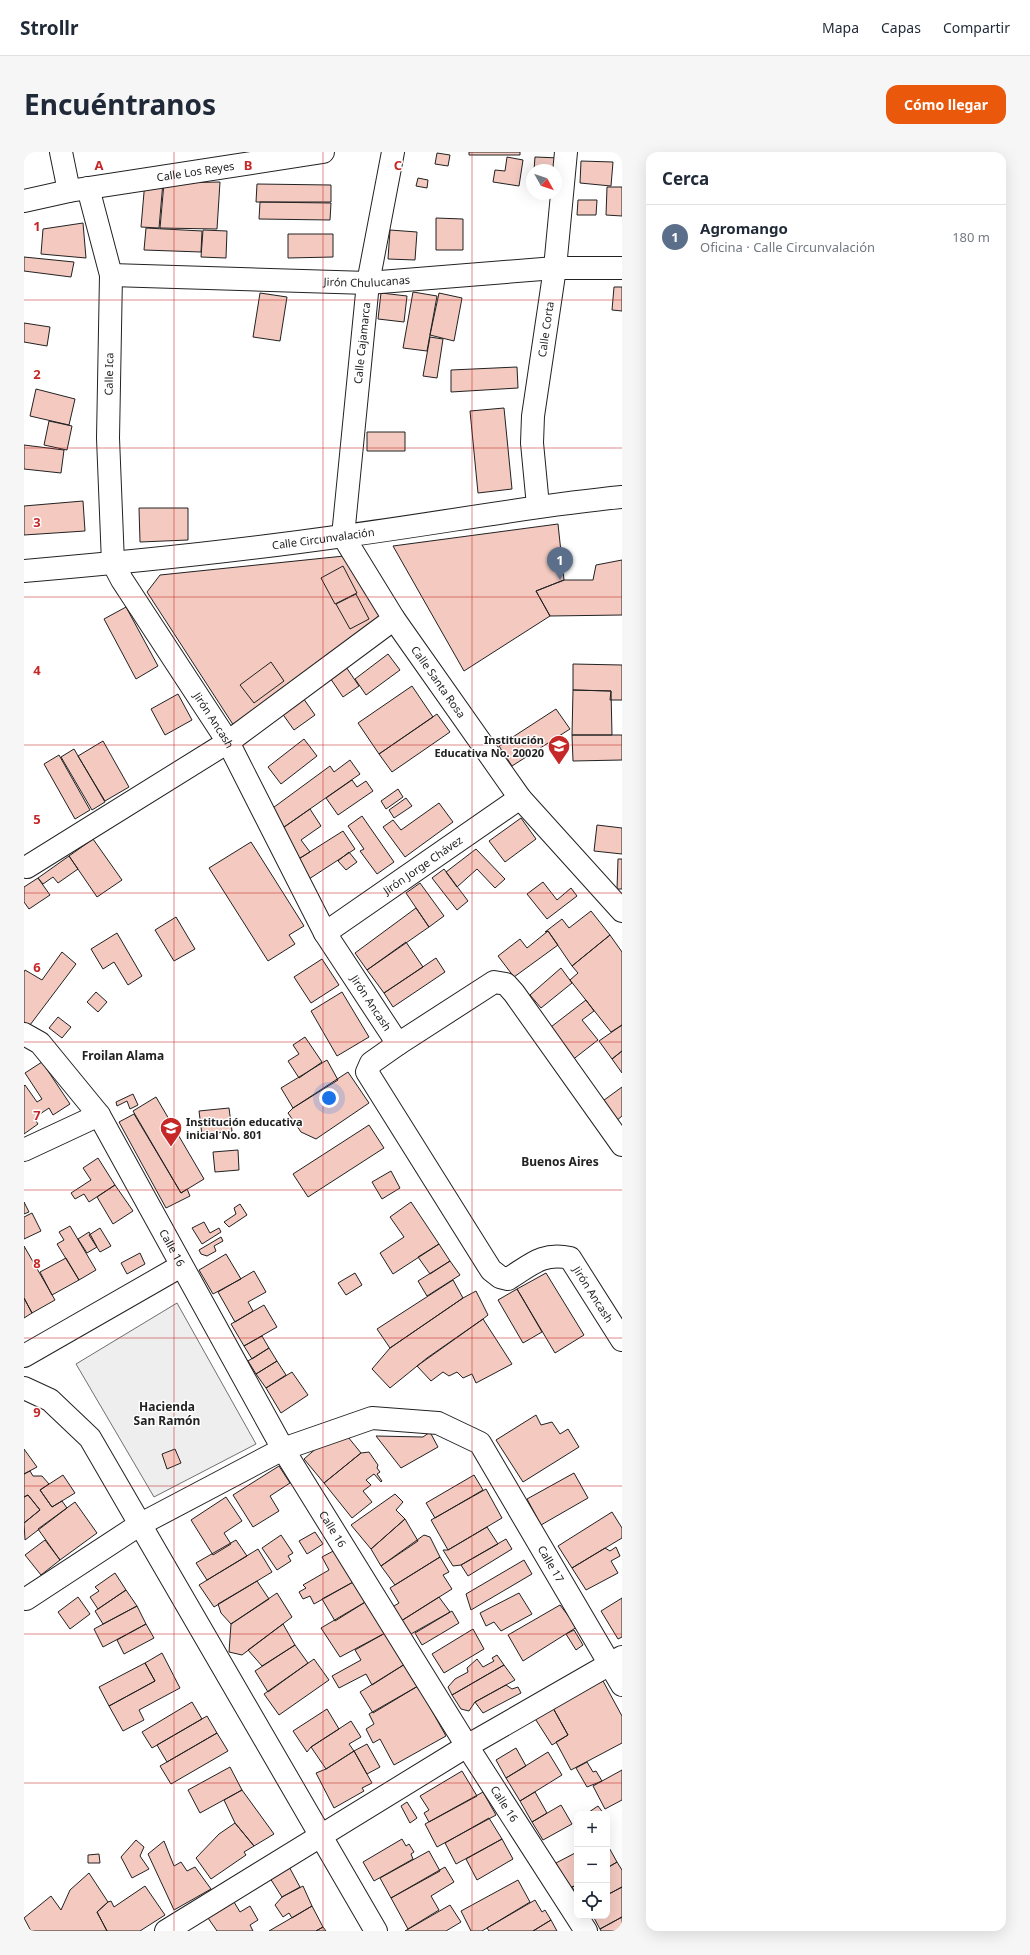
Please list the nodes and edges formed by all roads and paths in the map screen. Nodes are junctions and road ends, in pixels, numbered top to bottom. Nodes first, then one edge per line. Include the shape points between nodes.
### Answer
1 (62, 152) edge
2 (323, 152) edge
3 (393, 152) edge
4 (566, 152) edge
5 (225, 160) edge
6 (79, 190) junction
7 (24, 201) edge
8 (555, 268) junction
9 (622, 268) edge
10 (111, 276) junction
11 (368, 282) junction
12 (622, 497) edge
13 (538, 506) junction
14 (343, 536) junction
15 (113, 563) junction
16 (24, 571) edge
17 (394, 619) junction
18 (228, 742) junction
19 (520, 798) junction
20 (28, 867) dead end
21 (622, 911) edge
22 (326, 933) junction
23 (24, 1034) edge
24 (398, 1044) junction
25 (99, 1116) junction
26 (622, 1145) edge
27 (24, 1150) edge
28 (181, 1266) junction
29 (622, 1340) edge
30 (24, 1356) edge
31 (24, 1388) edge
32 (283, 1449) junction
33 (139, 1525) junction
34 (26, 1599) dead end
35 (616, 1660) edge
36 (622, 1685) edge
37 (467, 1746) junction
38 (321, 1834) junction
39 (166, 1931) edge
40 (376, 1931) edge
41 (586, 1931) edge

1 - 6 street, Calle Ica
2 - 5 street, Calle Los Reyes
3 - 11 street, Calle Cajamarca
4 - 8 street, Calle Corta
5 - 6 street, Calle Los Reyes
6 - 7 street, Calle Los Reyes
6 - 10 street, Calle Ica
8 - 9 street, Jirón Chulucanas
8 - 11 street, Jirón Chulucanas
8 - 13 street, Calle Corta via 533,416 532,443
10 - 11 street, Jirón Chulucanas
10 - 15 street, Calle Ica via 108,438
11 - 14 street, Calle Cajamarca
12 - 13 street, Calle Circunvalación
13 - 14 street, Calle Circunvalación
14 - 15 street, Calle Circunvalación
14 - 17 street, Calle Santa Rosa
15 - 16 street, Calle Circunvalación
15 - 18 street, Jirón Ancash
17 - 18 street
17 - 19 street, Calle Santa Rosa
18 - 20 street
18 - 22 street, Jirón Ancash
19 - 21 street, Calle Santa Rosa
19 - 22 street, Jirón Jorge Chávez
22 - 24 street, Jirón Ancash
23 - 25 street, Calle 16 via 40,1043
24 - 26 street via 494,982 506,984
24 - 29 street, Jirón Ancash via 371,1063 367,1072 491,1270 508,1279 543,1258 556,1255 570,1258
25 - 27 street
25 - 28 street, Calle 16
28 - 30 street
28 - 32 street, Calle 16
31 - 33 street via 50,1400 90,1438
32 - 33 street
32 - 35 street, Calle 17 via 372,1418 438,1423 480,1442
32 - 37 street, Calle 16
33 - 34 street
33 - 38 street
35 - 36 street, Calle 17
35 - 37 street
37 - 38 street
37 - 41 street, Calle 16
38 - 39 street
38 - 40 street

